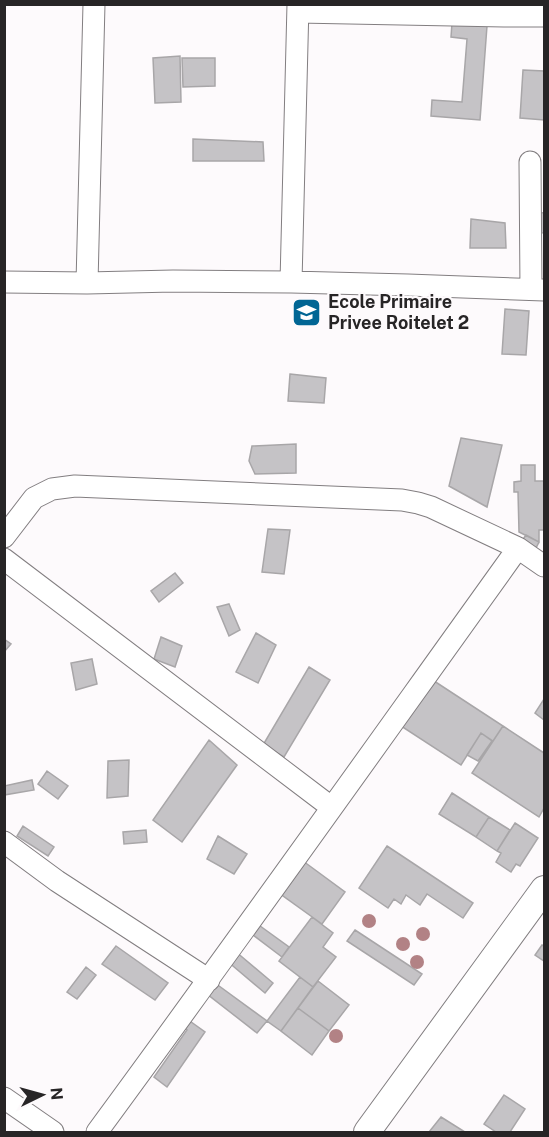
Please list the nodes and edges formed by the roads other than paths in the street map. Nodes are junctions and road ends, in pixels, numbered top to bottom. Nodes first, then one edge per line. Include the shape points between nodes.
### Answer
1 (94, 4) edge
2 (298, 8) edge
3 (504, 10) edge
4 (544, 16) edge
5 (530, 162) dead end
6 (4, 282) edge
7 (291, 282) junction
8 (87, 283) junction
9 (538, 290) edge
10 (4, 537) edge
11 (518, 548) junction
12 (4, 559) edge
13 (544, 566) edge
14 (331, 807) junction
15 (4, 842) edge
16 (544, 889) edge
17 (209, 980) junction
18 (4, 1098) edge
19 (52, 1132) edge
20 (97, 1132) edge
21 (367, 1132) edge

1 - 8 street
2 - 3 street
2 - 7 street
3 - 4 street
5 - 9 street
6 - 8 street
7 - 8 street
7 - 9 street
10 - 11 street via 34,498 52,489 75,486 418,502
11 - 13 street
11 - 14 street
12 - 14 street
14 - 17 street
15 - 17 street
16 - 21 street
17 - 20 street
18 - 19 street

